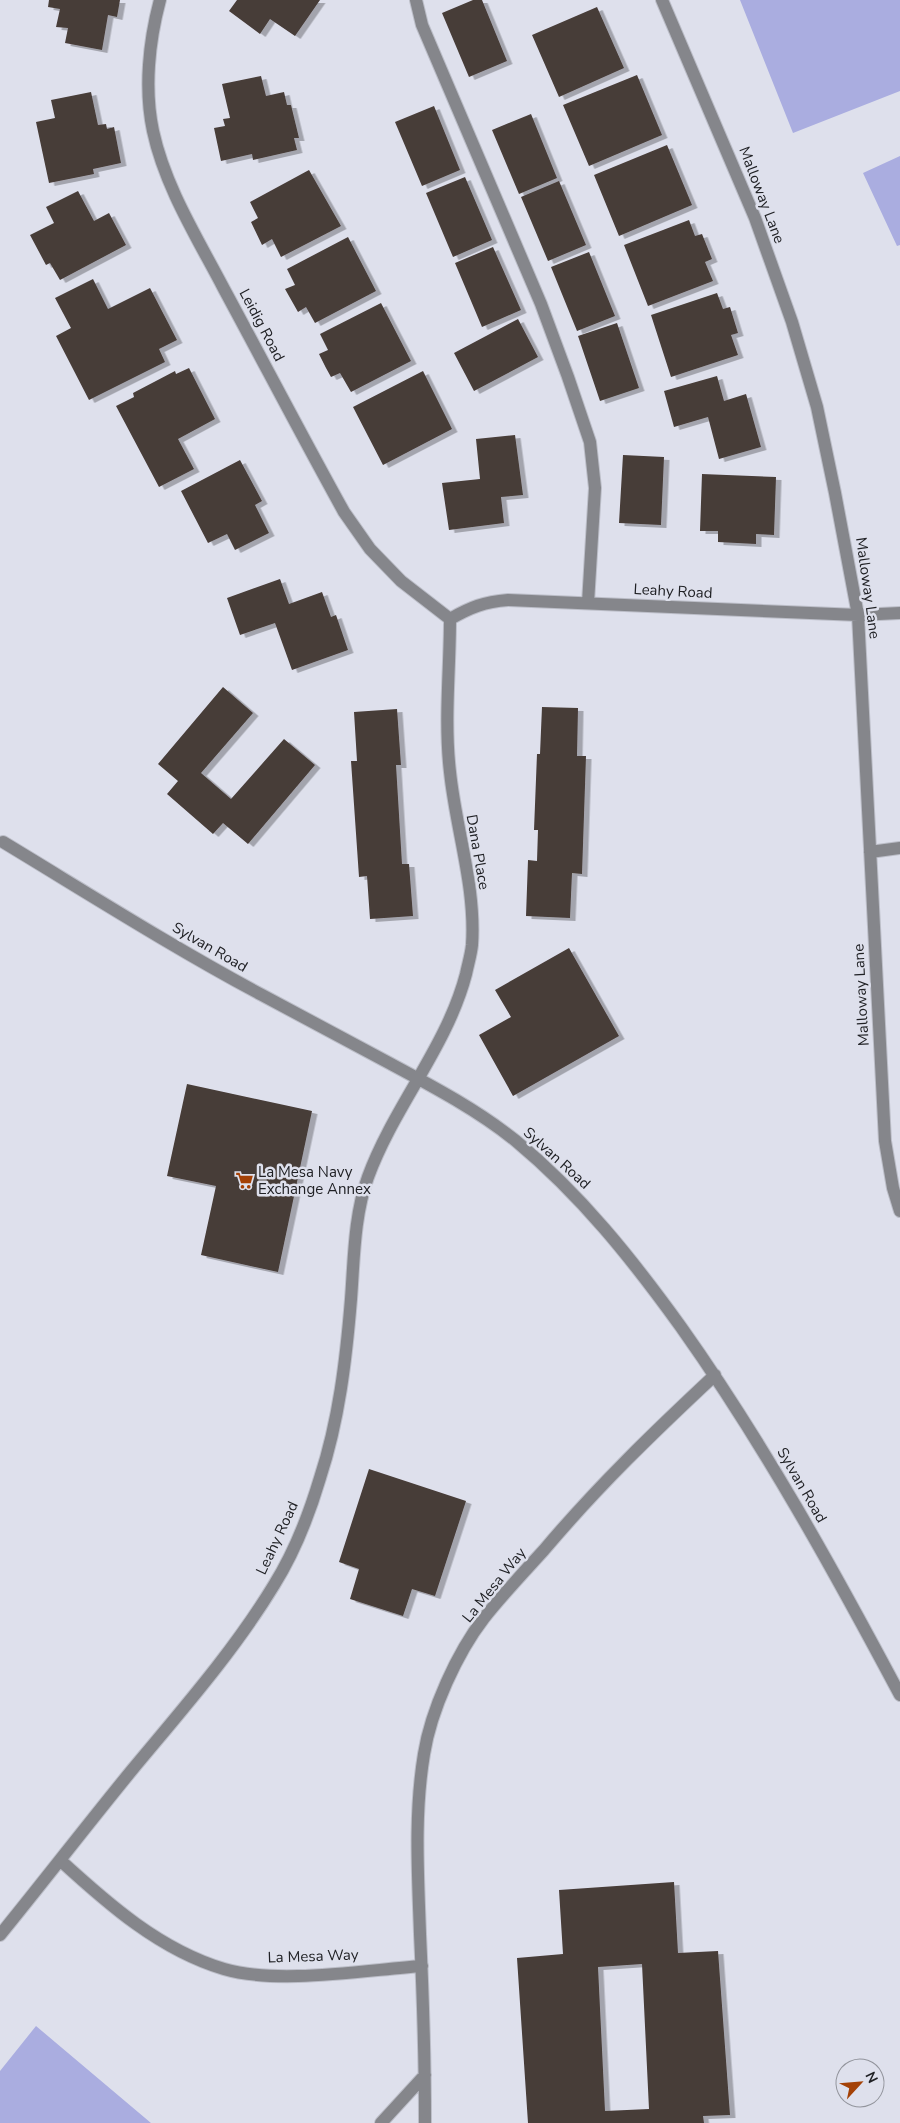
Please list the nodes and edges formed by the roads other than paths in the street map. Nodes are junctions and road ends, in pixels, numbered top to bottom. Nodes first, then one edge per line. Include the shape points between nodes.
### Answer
1 (160, 0) edge
2 (416, 0) edge
3 (662, 0) edge
4 (588, 603) junction
5 (900, 613) edge
6 (858, 615) junction
7 (450, 619) junction
8 (3, 842) dead end
9 (900, 848) edge
10 (870, 852) junction
11 (418, 1079) junction
12 (900, 1211) edge
13 (715, 1375) junction
14 (900, 1695) edge
15 (60, 1860) junction
16 (0, 1936) edge
17 (422, 1966) junction
18 (425, 2075) junction
19 (381, 2123) edge
20 (425, 2123) edge

1 - 7 street, Leidig Road via 150,45 148,86 152,130 166,174 344,512 370,549 419,596
2 - 4 street via 422,24 541,304 590,442 595,488
3 - 6 street, Malloway Lane via 744,192 792,322 817,407
4 - 6 street, Leahy Road
4 - 7 street, Leahy Road via 489,601
5 - 6 street, Leahy Road
6 - 10 street, Malloway Lane
7 - 11 street, Dana Place via 446,737 472,916 472,950 451,1018
8 - 11 street, Sylvan Road via 222,974
9 - 10 street
10 - 12 street, Malloway Lane via 885,1141
11 - 13 street, Sylvan Road via 515,1140 581,1202 650,1284
11 - 15 street, Leahy Road via 396,1116 367,1180 360,1215 346,1358 335,1421 320,1478 299,1536 274,1584 244,1629
13 - 14 street, Sylvan Road via 792,1500
13 - 17 street, La Mesa Way via 588,1498 484,1619 456,1663 437,1707 424,1751 418,1800 417,1866
15 - 16 street, Leahy Road
15 - 17 street, La Mesa Way via 137,1925 181,1951 225,1969 306,1975
17 - 18 street, La Mesa Way
18 - 19 street
18 - 20 street, La Mesa Way

